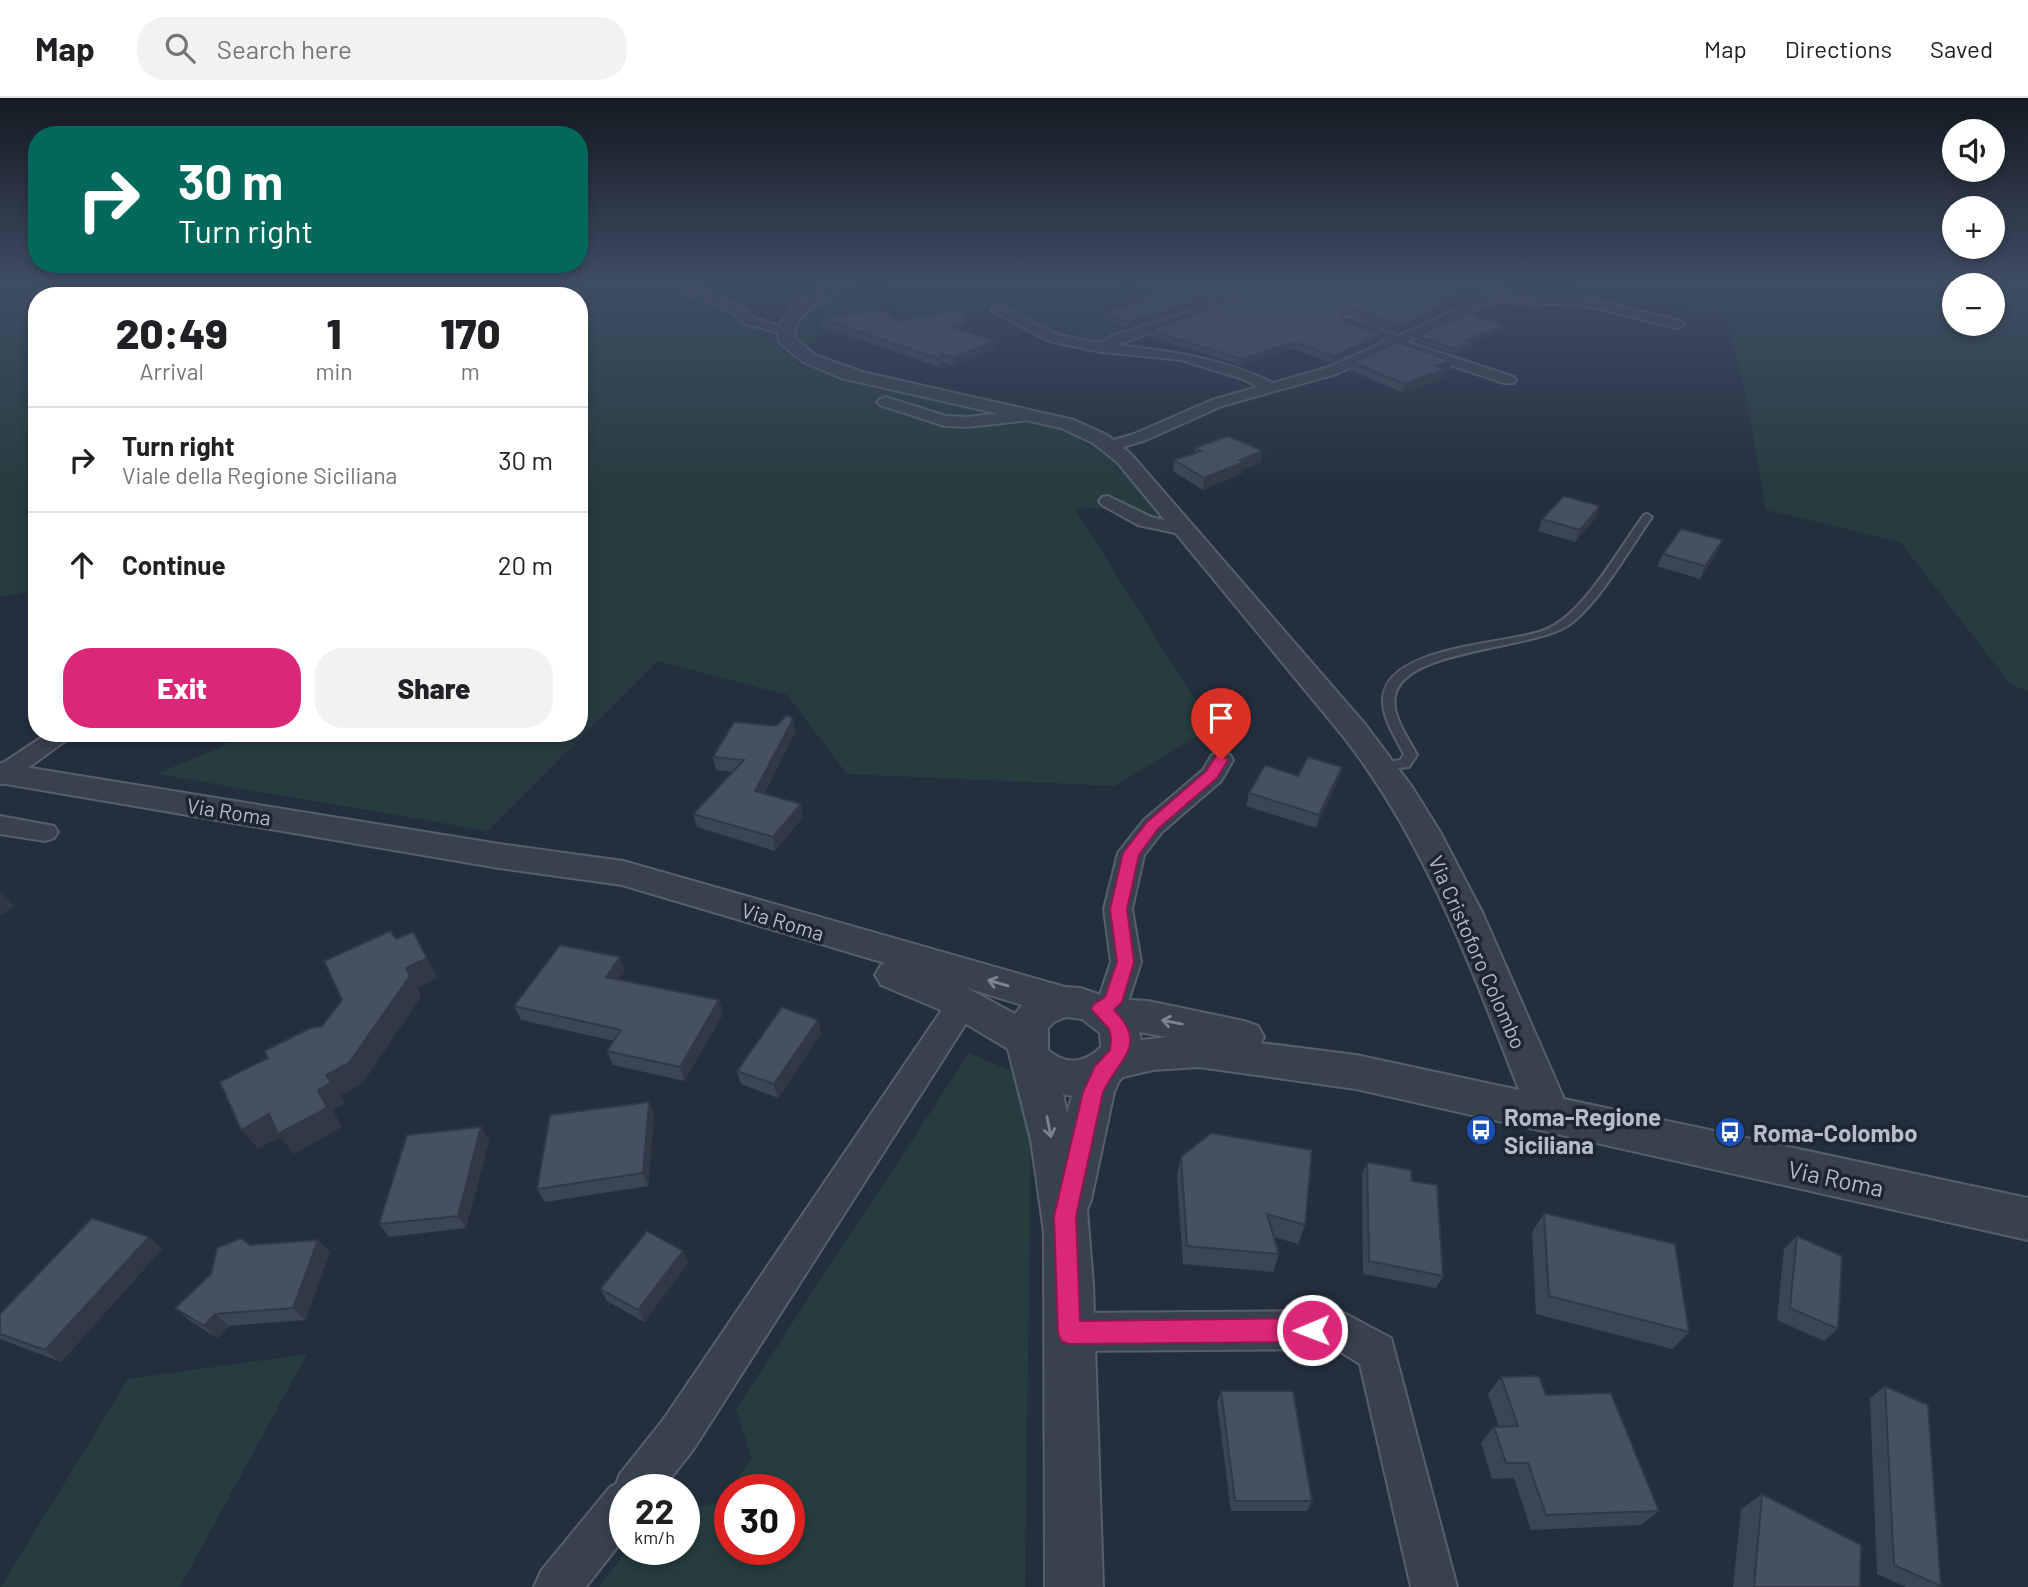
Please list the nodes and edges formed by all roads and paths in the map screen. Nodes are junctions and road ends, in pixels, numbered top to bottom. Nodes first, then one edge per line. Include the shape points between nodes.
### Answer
1 (797, 350) edge
2 (1127, 350) edge
3 (1377, 350) edge
4 (1425, 350) edge
5 (1509, 380) dead end
6 (1272, 388) junction
7 (886, 402) dead end
8 (1028, 415) junction
9 (1115, 449) junction
10 (1108, 501) dead end
11 (1647, 517) dead end
12 (1185, 530) junction
13 (50, 742) edge
14 (1221, 760) dead end
15 (1, 774) edge
16 (1390, 779) junction
17 (0, 825) edge
18 (45, 832) dead end
19 (499, 856) junction
20 (1064, 1002) junction
21 (963, 1003) junction
22 (1104, 1012) junction
23 (1029, 1050) junction
24 (1108, 1067) junction
25 (1356, 1072) junction
26 (1550, 1116) junction
27 (1065, 1216) junction
28 (2028, 1219) edge
29 (1069, 1332) junction
30 (647, 1474) edge
31 (609, 1522) edge
32 (557, 1587) edge
33 (1074, 1587) edge
34 (1434, 1587) edge

1 - 8 street via 858,377
2 - 6 street via 1182,356
3 - 6 street via 1331,371
4 - 5 street
6 - 9 street via 1216,403
7 - 8 street via 945,421
8 - 9 street via 1067,424
9 - 12 street, Via Cristoforo Colombo
10 - 12 street via 1125,515
11 - 16 lane via 1568,621 1542,635 1423,662 1392,684 1391,712 1411,755
12 - 16 street, Via Cristoforo Colombo
13 - 15 street
14 - 22 street via 1212,775 1153,826 1131,853 1118,909 1125,962 1113,1002
15 - 19 street, Via Roma
16 - 26 street, Via Cristoforo Colombo via 1462,907
17 - 18 street
20 -> 19 street, Via Roma via 623,873
19 - 21 street, Via Roma via 921,983
20 - 22 street via 1090,1004
20 - 23 street via 1053,1004 1030,1022
21 - 23 street, Via Roma
21 - 30 street via 678,1436
22 - 24 street via 1117,1025 1121,1038 1120,1051
25 -> 22 street via 1257,1040
23 - 24 street via 1057,1077 1088,1078
23 -> 27 street via 1043,1096
24 - 25 street via 1153,1054 1199,1051
24 - 27 street via 1093,1092
25 - 26 street, Via Roma
26 - 28 street, Via Roma
27 - 29 street
29 - 33 street
29 - 34 street via 1340,1330 1377,1352
31 - 32 street

